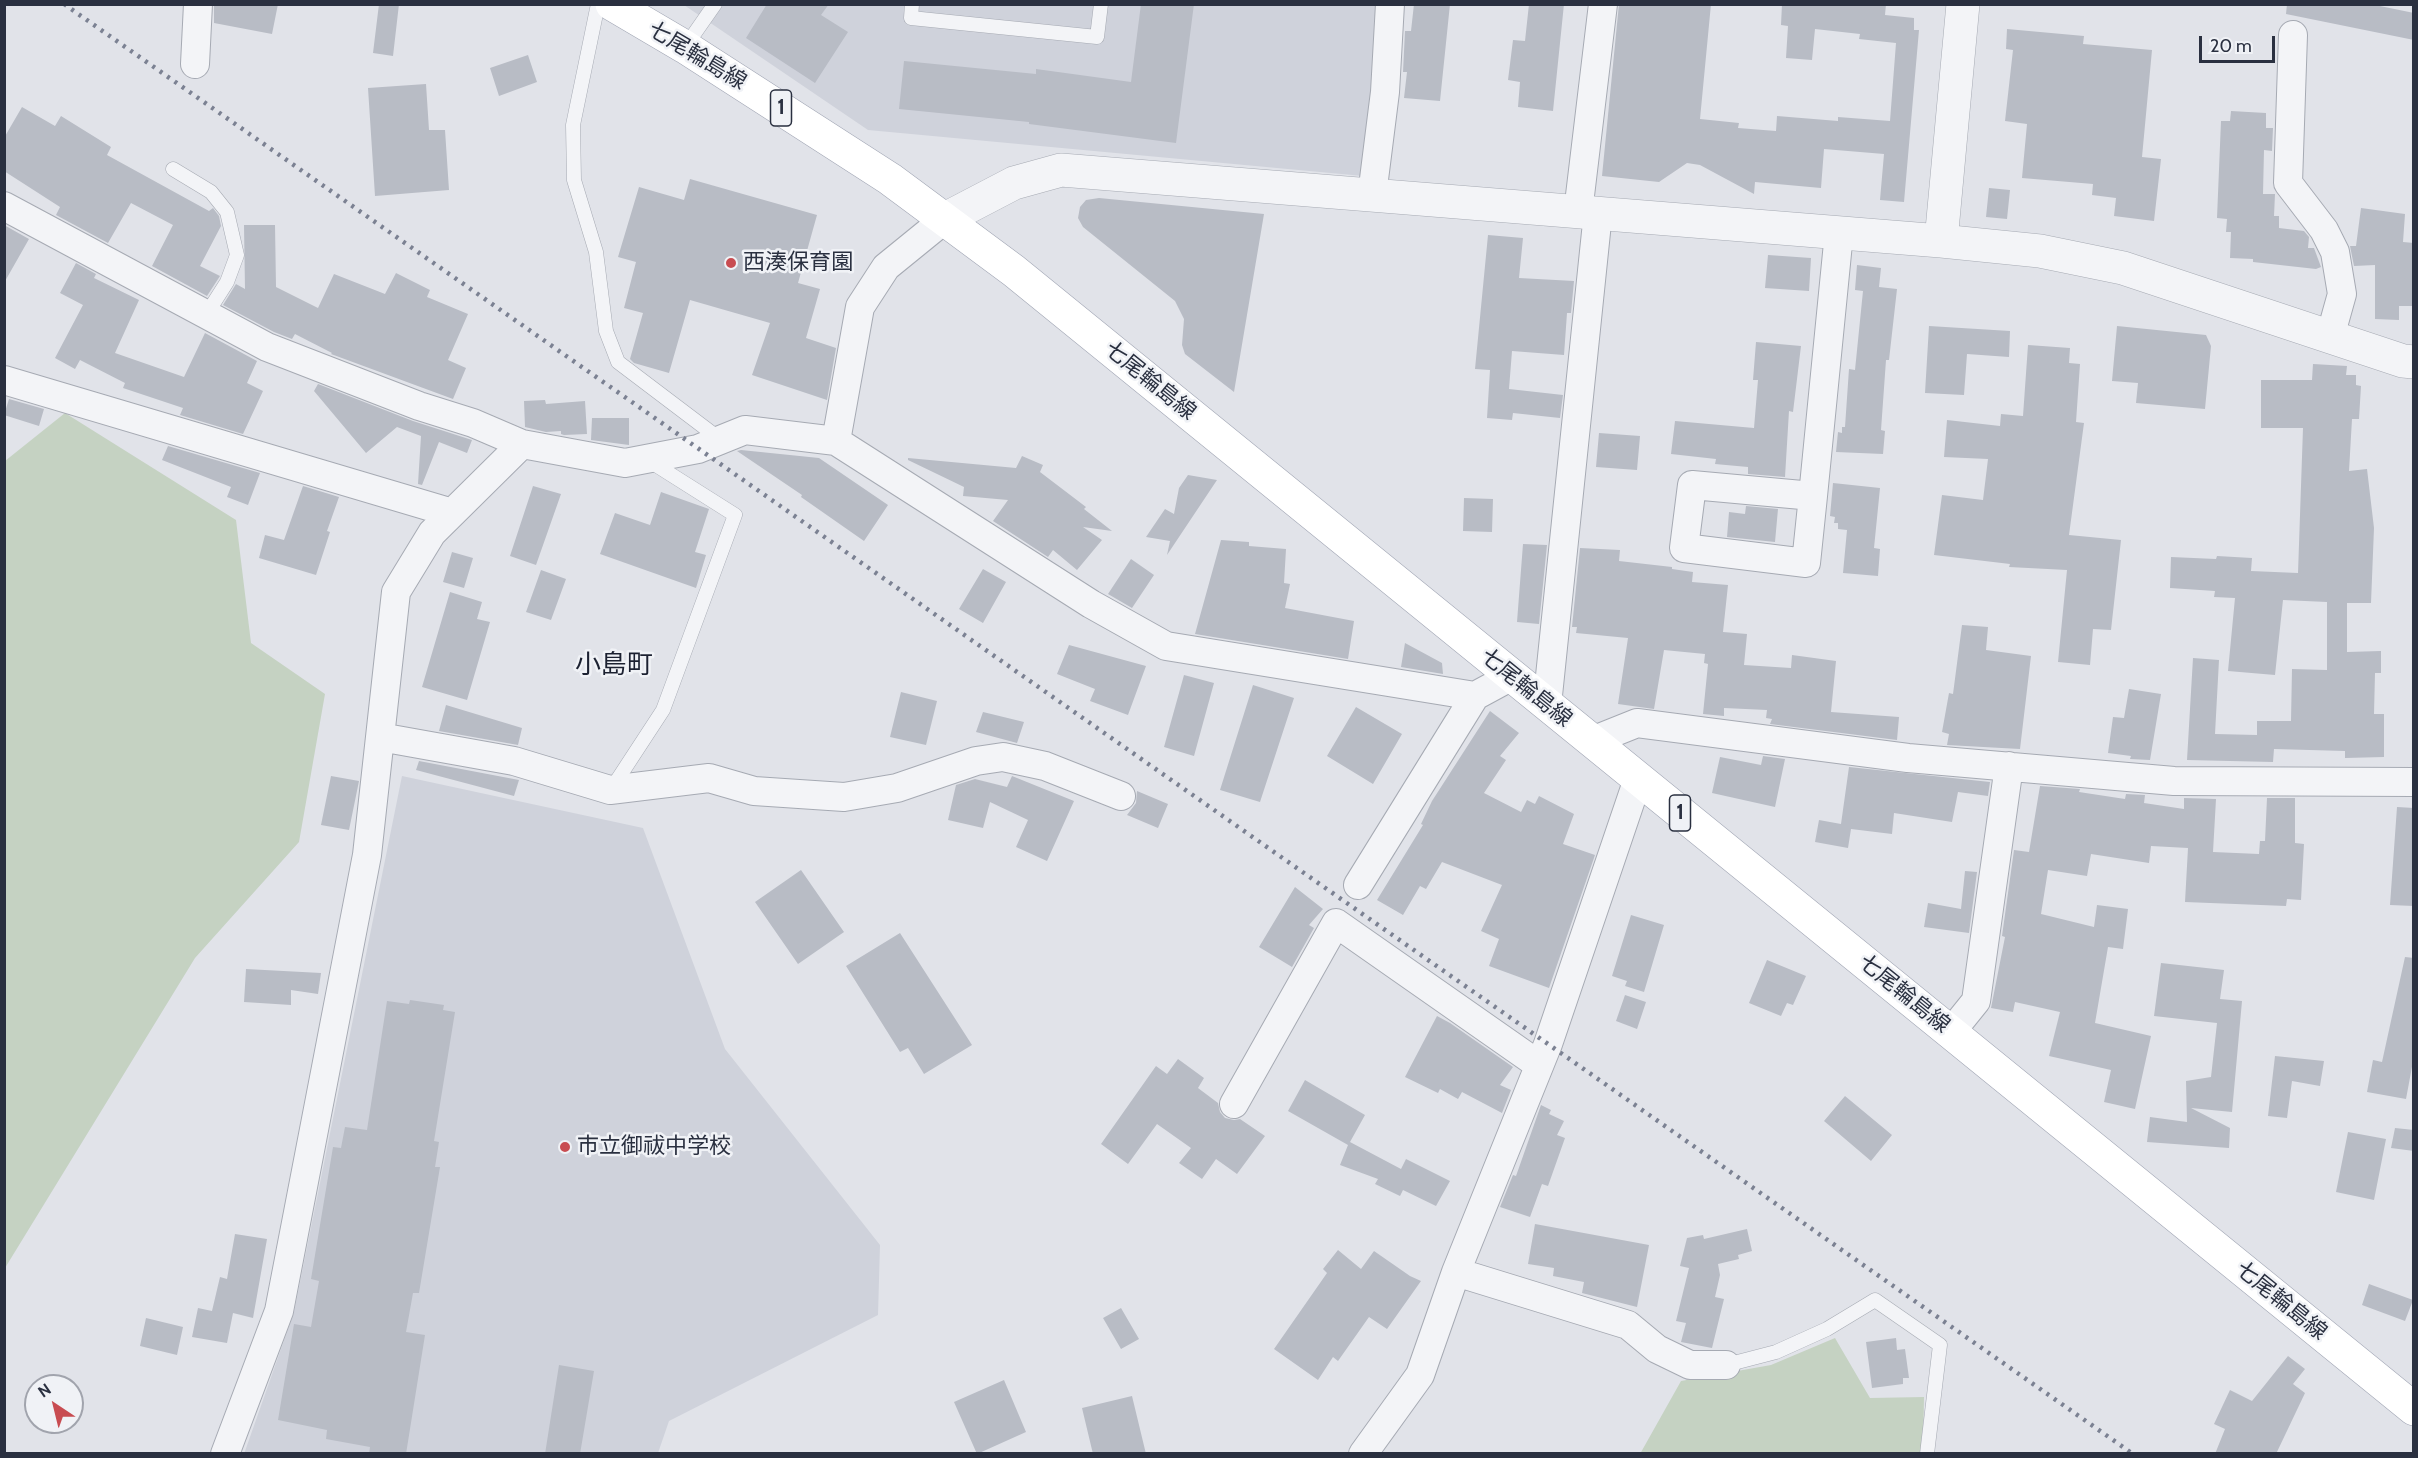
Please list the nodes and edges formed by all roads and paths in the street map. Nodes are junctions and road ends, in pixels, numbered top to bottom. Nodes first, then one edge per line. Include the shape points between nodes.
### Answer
1 (198, 4) edge
2 (598, 4) edge
3 (612, 4) edge
4 (715, 4) edge
5 (912, 4) edge
6 (1101, 4) edge
7 (1390, 4) edge
8 (1603, 4) edge
9 (1963, 4) edge
10 (2294, 35) dead end
11 (685, 47) junction
12 (195, 64) dead end
13 (173, 169) dead end
14 (1372, 195) junction
15 (4, 206) edge
16 (1588, 213) junction
17 (945, 219) junction
18 (1839, 233) junction
19 (1941, 241) junction
20 (206, 315) junction
21 (2331, 337) junction
22 (2414, 362) edge
23 (4, 380) edge
24 (721, 440) junction
25 (836, 441) junction
26 (522, 444) junction
27 (647, 459) junction
28 (1813, 496) junction
29 (452, 513) junction
30 (1512, 676) junction
31 (1475, 696) junction
32 (1547, 705) junction
33 (380, 737) junction
34 (1592, 741) junction
35 (2009, 766) junction
36 (1638, 779) junction
37 (2414, 782) edge
38 (610, 790) junction
39 (1121, 796) dead end
40 (1358, 885) dead end
41 (1951, 1032) junction
42 (1539, 1065) junction
43 (1234, 1104) dead end
44 (1456, 1272) junction
45 (1726, 1365) joint
46 (2414, 1409) edge
47 (225, 1454) edge
48 (1363, 1454) edge
49 (1927, 1454) edge

1 - 12 street
2 - 24 lane via 573,124 574,180 596,252 606,331 618,362
3 - 11 main road, 七尾輪島線 / 1
4 - 11 lane
5 - 6 lane via 911,18 1097,37
7 - 14 street
8 - 16 street
9 - 19 street
10 - 21 street via 2288,183 2325,230 2335,252 2342,294
11 - 17 main road, 七尾輪島線 / 1 via 890,179
13 - 20 lane via 211,192 227,212 237,255 227,282
14 - 16 street
14 - 17 street via 1061,170 1014,183
15 - 20 street
16 - 18 street
16 - 32 street
17 - 25 street via 886,267 860,307
17 - 30 main road, 七尾輪島線 / 1
18 - 19 street
18 - 28 street
19 - 21 street via 2040,251 2123,268
20 - 26 street via 267,348
21 - 22 street
23 - 29 street
24 - 25 street via 745,430
24 - 27 street
25 - 31 street via 1091,604 1166,646
26 - 27 street via 625,464
26 - 29 street
27 - 38 lane via 735,515 663,710
28 - 28 street via 1806,563 1684,548 1692,485
29 - 33 street via 432,532 396,592
30 - 31 street
30 - 32 main road, 七尾輪島線 / 1
31 - 40 street
32 - 34 main road, 七尾輪島線 / 1
33 - 38 street via 514,761
33 - 47 street via 367,855 279,1311
34 - 35 street via 1637,723 1908,758
34 - 36 main road, 七尾輪島線 / 1
35 - 37 street via 2174,780
35 - 41 street via 1976,1001
36 - 41 main road, 七尾輪島線 / 1
36 - 42 street
38 - 39 street via 709,777 754,791 844,797 897,788 976,761 1003,757 1045,766
41 - 46 main road, 七尾輪島線 / 1
42 - 43 street via 1336,923
42 - 44 street
44 - 45 street via 1628,1324 1657,1349 1690,1365
44 - 48 street via 1420,1374
45 - 49 lane via 1776,1352 1827,1329 1875,1300 1940,1345

